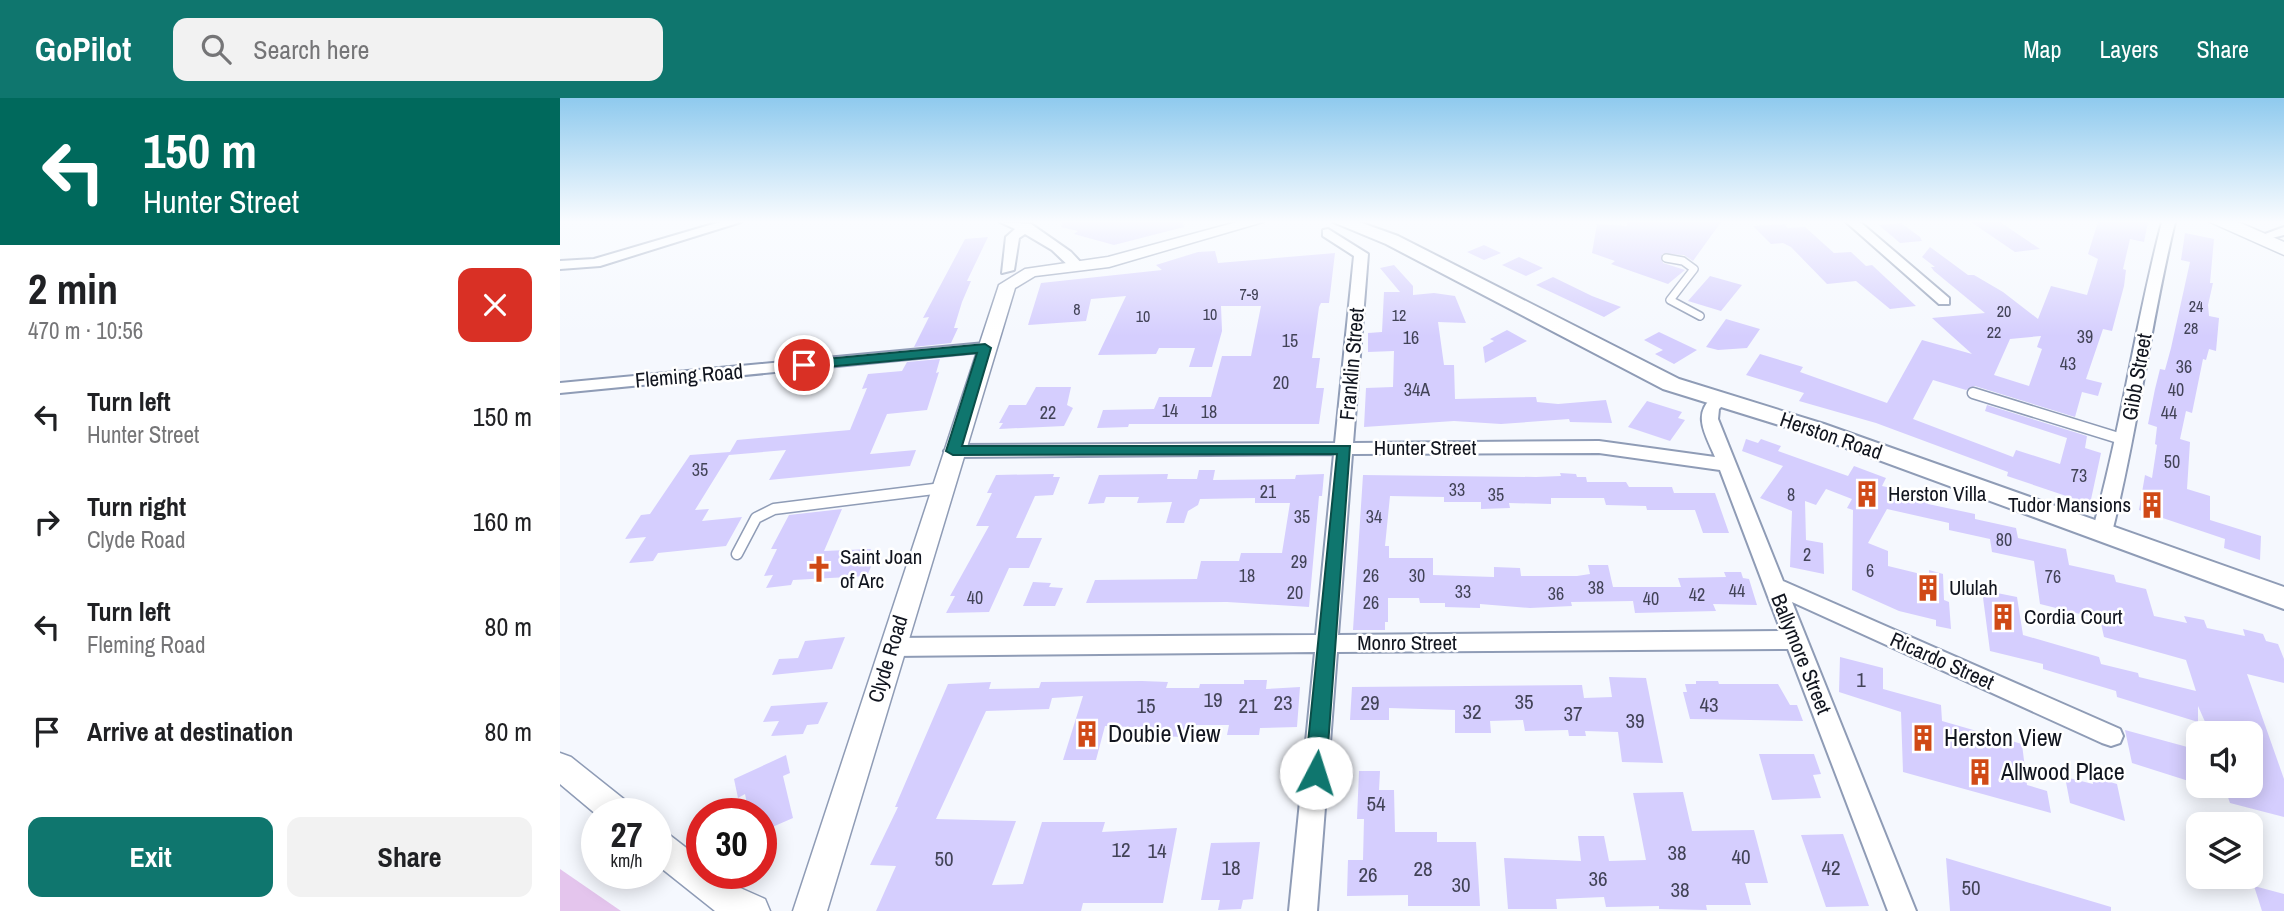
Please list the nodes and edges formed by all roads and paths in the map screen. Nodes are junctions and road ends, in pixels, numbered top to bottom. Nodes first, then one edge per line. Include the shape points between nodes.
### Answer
1 (605, 260) edge
2 (1009, 260) edge
3 (1061, 260) edge
4 (1074, 260) edge
5 (1118, 260) edge
6 (1362, 260) edge
7 (1430, 260) edge
8 (1677, 260) edge
9 (1897, 260) edge
10 (2159, 260) edge
11 (560, 265) edge
12 (1078, 267) junction
13 (1007, 270) dead end
14 (1048, 270) junction
15 (1944, 300) dead end
16 (1700, 316) dead end
17 (985, 348) junction
18 (560, 388) edge
19 (1972, 393) dead end
20 (1720, 400) junction
21 (2126, 440) junction
22 (1345, 449) junction
23 (953, 451) junction
24 (1727, 465) junction
25 (942, 488) junction
26 (2102, 532) junction
27 (737, 554) dead end
28 (1773, 585) junction
29 (2284, 598) edge
30 (1796, 640) junction
31 (1328, 644) junction
32 (892, 647) junction
33 (2111, 736) dead end
34 (560, 766) edge
35 (599, 798) edge
36 (672, 857) edge
37 (753, 911) edge
38 (810, 911) edge
39 (1303, 911) edge
40 (1902, 911) edge

1 - 11 street
2 - 13 street
3 - 14 street
4 - 12 street
5 - 12 street, Clyde Road
6 - 22 street, Franklin Street
7 - 20 main road, Herston Road via 1659,379
8 - 16 lane via 1694,269 1670,300
9 - 15 street
10 - 21 street, Gibb Street
12 - 14 street, Clyde Road
14 - 17 street, Clyde Road via 1018,276 1007,285
17 - 18 street, Fleming Road
17 - 23 street, Clyde Road
19 - 21 lane
20 - 24 street, Ballymore Street via 1709,419
20 - 26 main road, Herston Road via 1816,429
21 - 26 street, Gibb Street
22 - 23 street, Hunter Street
22 - 24 street, Hunter Street via 1600,447
22 - 31 street, Franklin Street
23 - 25 street, Clyde Road
24 - 28 street, Ballymore Street
25 - 27 lane via 774,509 756,518
25 - 32 street, Clyde Road
26 - 29 main road, Herston Road
28 - 30 street, Ballymore Street
28 - 33 street, Ricardo Street
30 - 31 street, Monro Street
30 - 40 street, Ballymore Street
31 - 32 street, Monro Street
31 - 39 street, Franklin Street
32 - 38 street, Clyde Road
34 - 35 street
36 - 37 street via 726,900

